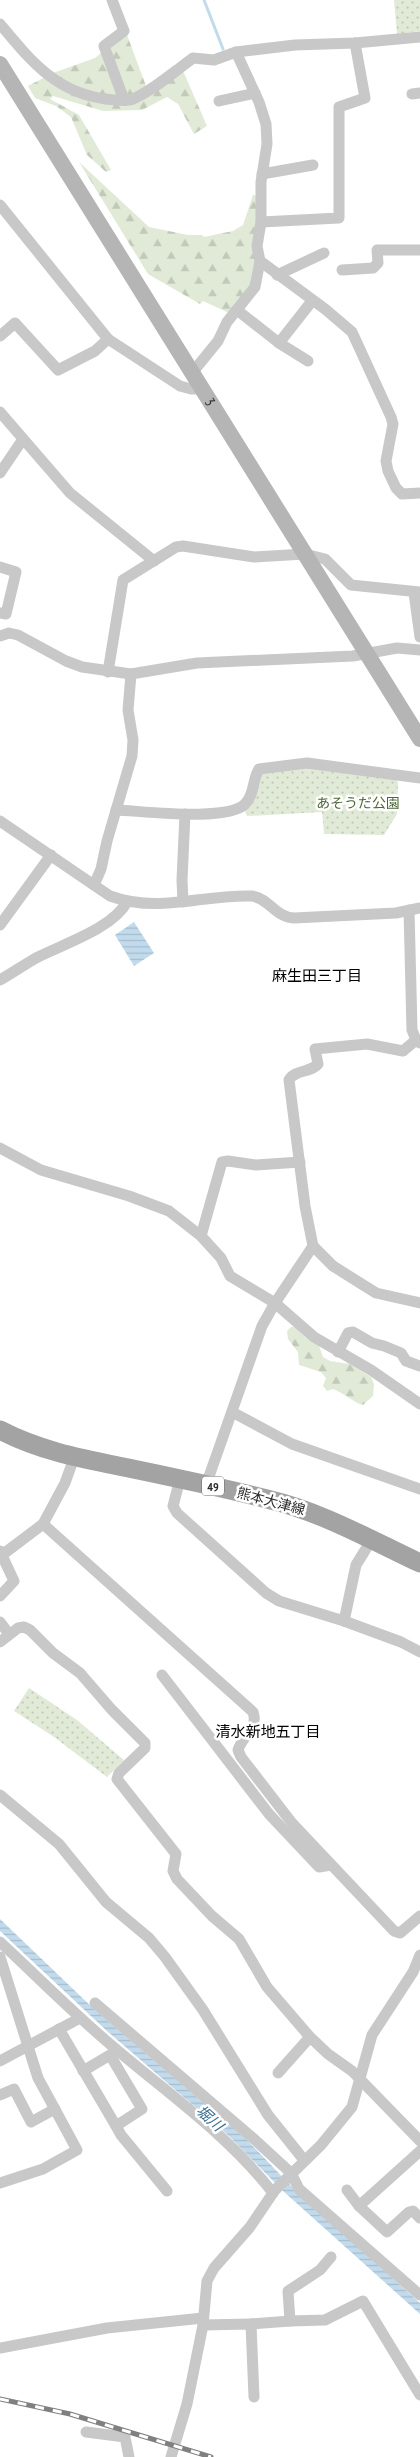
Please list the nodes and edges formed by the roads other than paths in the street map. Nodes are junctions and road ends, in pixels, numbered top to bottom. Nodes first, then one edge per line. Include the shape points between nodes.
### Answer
1 (112, 0) edge
2 (0, 24) edge
3 (420, 37) edge
4 (355, 43) junction
5 (236, 52) junction
6 (0, 64) edge
7 (255, 93) junction
8 (124, 100) junction
9 (219, 101) dead end
10 (313, 165) dead end
11 (262, 174) junction
12 (0, 205) edge
13 (261, 222) junction
14 (420, 250) edge
15 (324, 253) dead end
16 (260, 261) junction
17 (342, 270) dead end
18 (277, 274) junction
19 (312, 301) junction
20 (237, 310) junction
21 (0, 336) edge
22 (108, 340) junction
23 (279, 342) junction
24 (308, 361) dead end
25 (192, 373) junction
26 (202, 388) junction
27 (0, 412) edge
28 (23, 438) junction
29 (0, 473) edge
30 (420, 493) edge
31 (305, 554) junction
32 (154, 561) junction
33 (0, 567) edge
34 (417, 592) edge
35 (0, 613) edge
36 (0, 636) edge
37 (420, 636) edge
38 (420, 650) edge
39 (367, 654) junction
40 (108, 672) junction
41 (131, 674) junction
42 (419, 733) edge
43 (420, 778) edge
44 (116, 810) junction
45 (185, 814) junction
46 (0, 822) edge
47 (51, 855) junction
48 (94, 886) junction
49 (127, 902) junction
50 (183, 902) junction
51 (414, 909) edge
52 (0, 925) edge
53 (0, 980) edge
54 (418, 1042) edge
55 (0, 1148) edge
56 (300, 1162) junction
57 (201, 1236) junction
58 (313, 1246) junction
59 (274, 1303) junction
60 (420, 1304) edge
61 (338, 1352) junction
62 (420, 1366) edge
63 (420, 1404) edge
64 (232, 1412) junction
65 (0, 1430) edge
66 (74, 1458) junction
67 (180, 1479) junction
68 (206, 1485) junction
69 (420, 1489) edge
70 (43, 1524) junction
71 (372, 1539) junction
72 (1, 1552) edge
73 (420, 1563) edge
74 (0, 1596) edge
75 (344, 1621) junction
76 (0, 1622) edge
77 (4, 1638) edge
78 (420, 1652) edge
79 (162, 1675) dead end
80 (0, 1795) edge
81 (331, 1865) junction
82 (420, 1916) edge
83 (0, 1942) edge
84 (420, 1955) edge
85 (0, 1957) edge
86 (95, 2003) dead end
87 (80, 2018) junction
88 (59, 2029) junction
89 (310, 2037) junction
90 (28, 2046) junction
91 (0, 2061) edge
92 (83, 2071) junction
93 (278, 2073) dead end
94 (360, 2079) junction
95 (0, 2095) edge
96 (55, 2109) junction
97 (116, 2126) junction
98 (420, 2141) edge
99 (420, 2151) edge
100 (304, 2160) junction
101 (290, 2174) junction
102 (0, 2183) edge
103 (346, 2190) dead end
104 (167, 2191) dead end
105 (274, 2192) junction
106 (359, 2206) junction
107 (420, 2218) edge
108 (331, 2257) dead end
109 (420, 2295) edge
110 (290, 2321) junction
111 (203, 2322) junction
112 (251, 2324) junction
113 (0, 2348) edge
114 (420, 2395) edge
115 (254, 2397) dead end
116 (86, 2432) dead end
117 (129, 2457) edge
118 (171, 2457) edge

1 - 8 street via 124,31 104,46
2 - 8 street via 29,60 68,90 101,99
3 - 4 street
4 - 5 street via 295,45
4 - 13 street via 365,98 339,107 339,218
5 - 7 street
5 - 8 street via 214,60 193,58 178,71
6 - 25 street, 3
7 - 9 street
7 - 11 street via 266,124 267,144
10 - 11 street
11 - 13 street
12 - 22 street
13 - 16 street via 257,246
14 - 17 street via 377,250 378,263 373,268
15 - 18 street
16 - 18 street
16 - 20 street via 255,287
18 - 19 street
19 - 23 street
19 - 30 street via 352,332 393,424 388,446 388,471 402,494
20 - 23 street
20 - 25 street via 218,341
21 - 22 street via 14,323 58,370 95,351
22 - 26 street via 180,386
23 - 24 street
25 - 26 street, 3
26 - 31 street, 3
27 - 28 street
28 - 29 street
28 - 32 street via 70,493
31 - 32 street via 254,557 183,546
31 - 34 street via 324,559 351,585
31 - 39 street, 3
32 - 40 street via 124,580
33 - 35 street via 16,572 6,614
34 - 37 street
36 - 40 street via 18,635 66,661
38 - 39 street via 397,648
39 - 41 street via 197,663
39 - 42 street, 3
40 - 41 street
41 - 44 street via 128,710 132,756
43 - 45 street via 307,763 268,767 259,769 250,798 236,811
44 - 45 street
44 - 48 street
45 - 50 street
46 - 47 street
47 - 48 street
47 - 52 street
48 - 49 street
49 - 50 street via 145,905
49 - 53 street via 123,910 97,929
50 - 51 street via 252,896 267,901 280,915 294,918 343,917
51 - 54 street via 412,1030
54 - 56 street via 403,1051 367,1044 315,1049 318,1064 315,1068 293,1075 289,1080
55 - 57 street via 41,1170 168,1211
56 - 57 street via 256,1165 222,1162
56 - 58 street
57 - 59 street via 221,1258 230,1276
58 - 59 street
58 - 60 street via 333,1266 376,1293
59 - 61 street via 314,1337
59 - 64 street via 262,1326
61 - 62 street via 348,1333 353,1332
61 - 63 street
64 - 68 street
64 - 69 street via 292,1444
65 - 66 main road, 熊本大津線 / 49
66 - 67 main road, 熊本大津線 / 49
66 - 70 street
67 - 68 main road, 熊本大津線 / 49
67 - 75 street via 173,1506 177,1513 266,1593 294,1607
68 - 71 main road, 熊本大津線 / 49 via 306,1510
70 - 72 street
70 - 81 street via 253,1712 254,1725 238,1750 241,1758
71 - 73 main road, 熊本大津線 / 49
71 - 75 street via 356,1565
72 - 74 street via 14,1582
75 - 78 street
76 - 77 street
77 - 89 street via 24,1627 30,1630 80,1672 145,1743 145,1748 119,1773 117,1779 176,1854 173,1871 177,1879 239,1939 267,1987
79 - 81 street via 270,1814 319,1867
80 - 100 street via 58,1844 106,1902 149,1938 165,1957 203,2010 268,2115
81 - 82 street via 394,1931 400,1933 408,1929
83 - 87 street
84 - 94 street via 413,1972 372,2035
85 - 90 street
86 - 101 street via 229,2117
87 - 88 street
87 - 105 street via 229,2146
88 - 90 street
88 - 92 street
89 - 93 street
89 - 94 street
90 - 91 street
90 - 96 street via 38,2078
92 - 97 street
92 - 97 street via 110,2055 142,2109
94 - 98 street
94 - 100 street via 352,2107 321,2146
95 - 96 street via 14,2089 32,2122
96 - 102 street via 77,2150 43,2169
97 - 104 street
99 - 106 street
100 - 101 street
101 - 105 street
101 - 109 street via 299,2188
103 - 106 street
105 - 111 street via 214,2268 208,2282
106 - 107 street via 387,2232 413,2210
108 - 110 street via 320,2270 288,2291
110 - 112 street
110 - 114 street via 325,2320 363,2301
111 - 112 street
111 - 113 street via 107,2328
111 - 118 street via 187,2404
112 - 115 street
116 - 117 street via 125,2437

